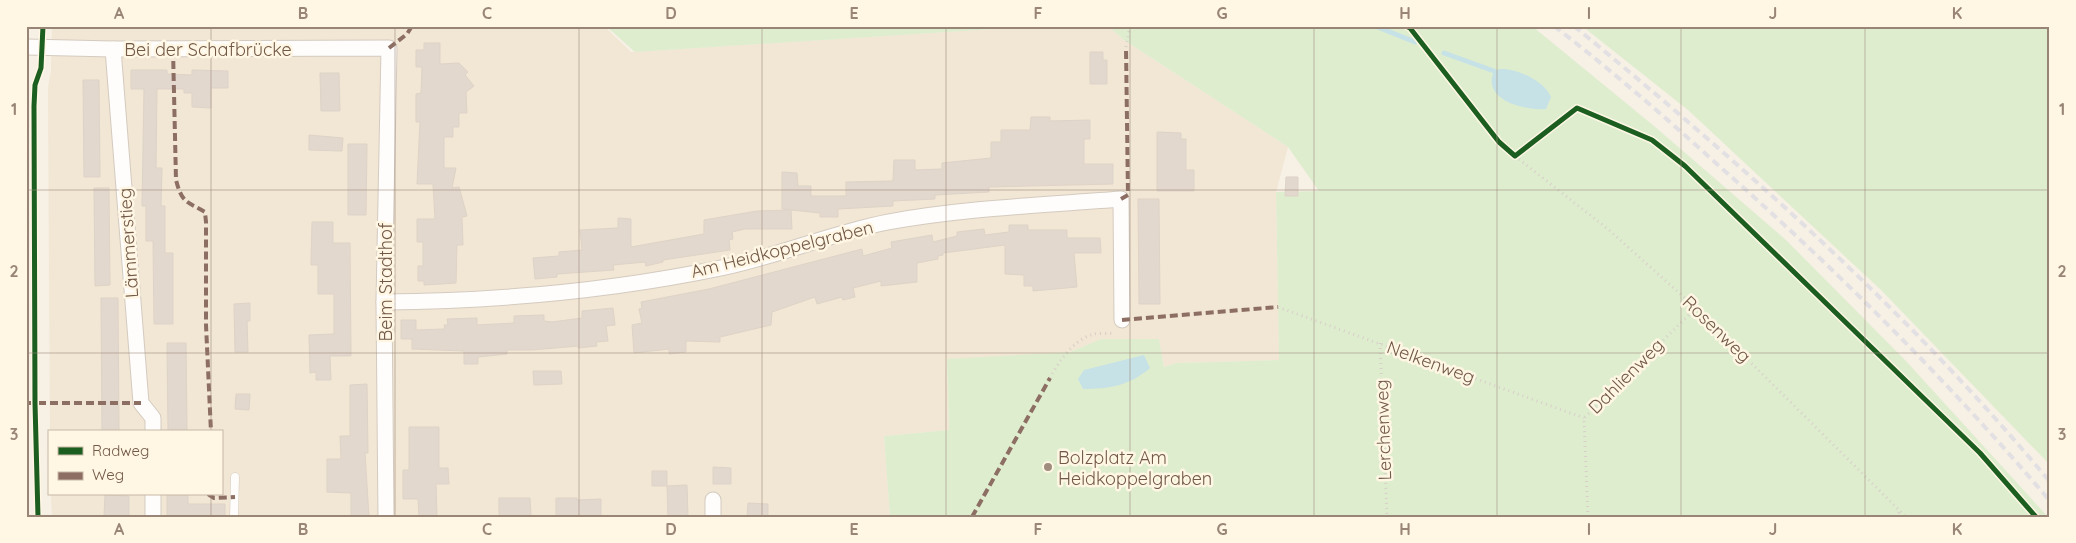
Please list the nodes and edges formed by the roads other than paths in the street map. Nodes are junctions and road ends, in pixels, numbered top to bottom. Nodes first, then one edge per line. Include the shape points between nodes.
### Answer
1 (26, 47) edge
2 (389, 48) joint
3 (113, 50) junction
4 (384, 302) junction
5 (1122, 320) road end
6 (153, 430) edge
7 (235, 477) dead end
8 (153, 496) edge
9 (713, 500) dead end
10 (153, 517) edge
11 (234, 517) edge
12 (386, 517) edge
13 (713, 517) edge

1 - 3 street, Bei der Schafbrücke
2 - 3 street, Bei der Schafbrücke
2 - 4 street, Beim Stadthof
3 - 6 street, Lämmerstieg via 141,403 153,418
4 - 5 street, Am Heidkoppelgraben via 446,302 567,294 722,268 889,222 1000,208 1121,199
4 - 12 street, Beim Stadthof
7 - 11 lane
8 - 10 street
9 - 13 street

